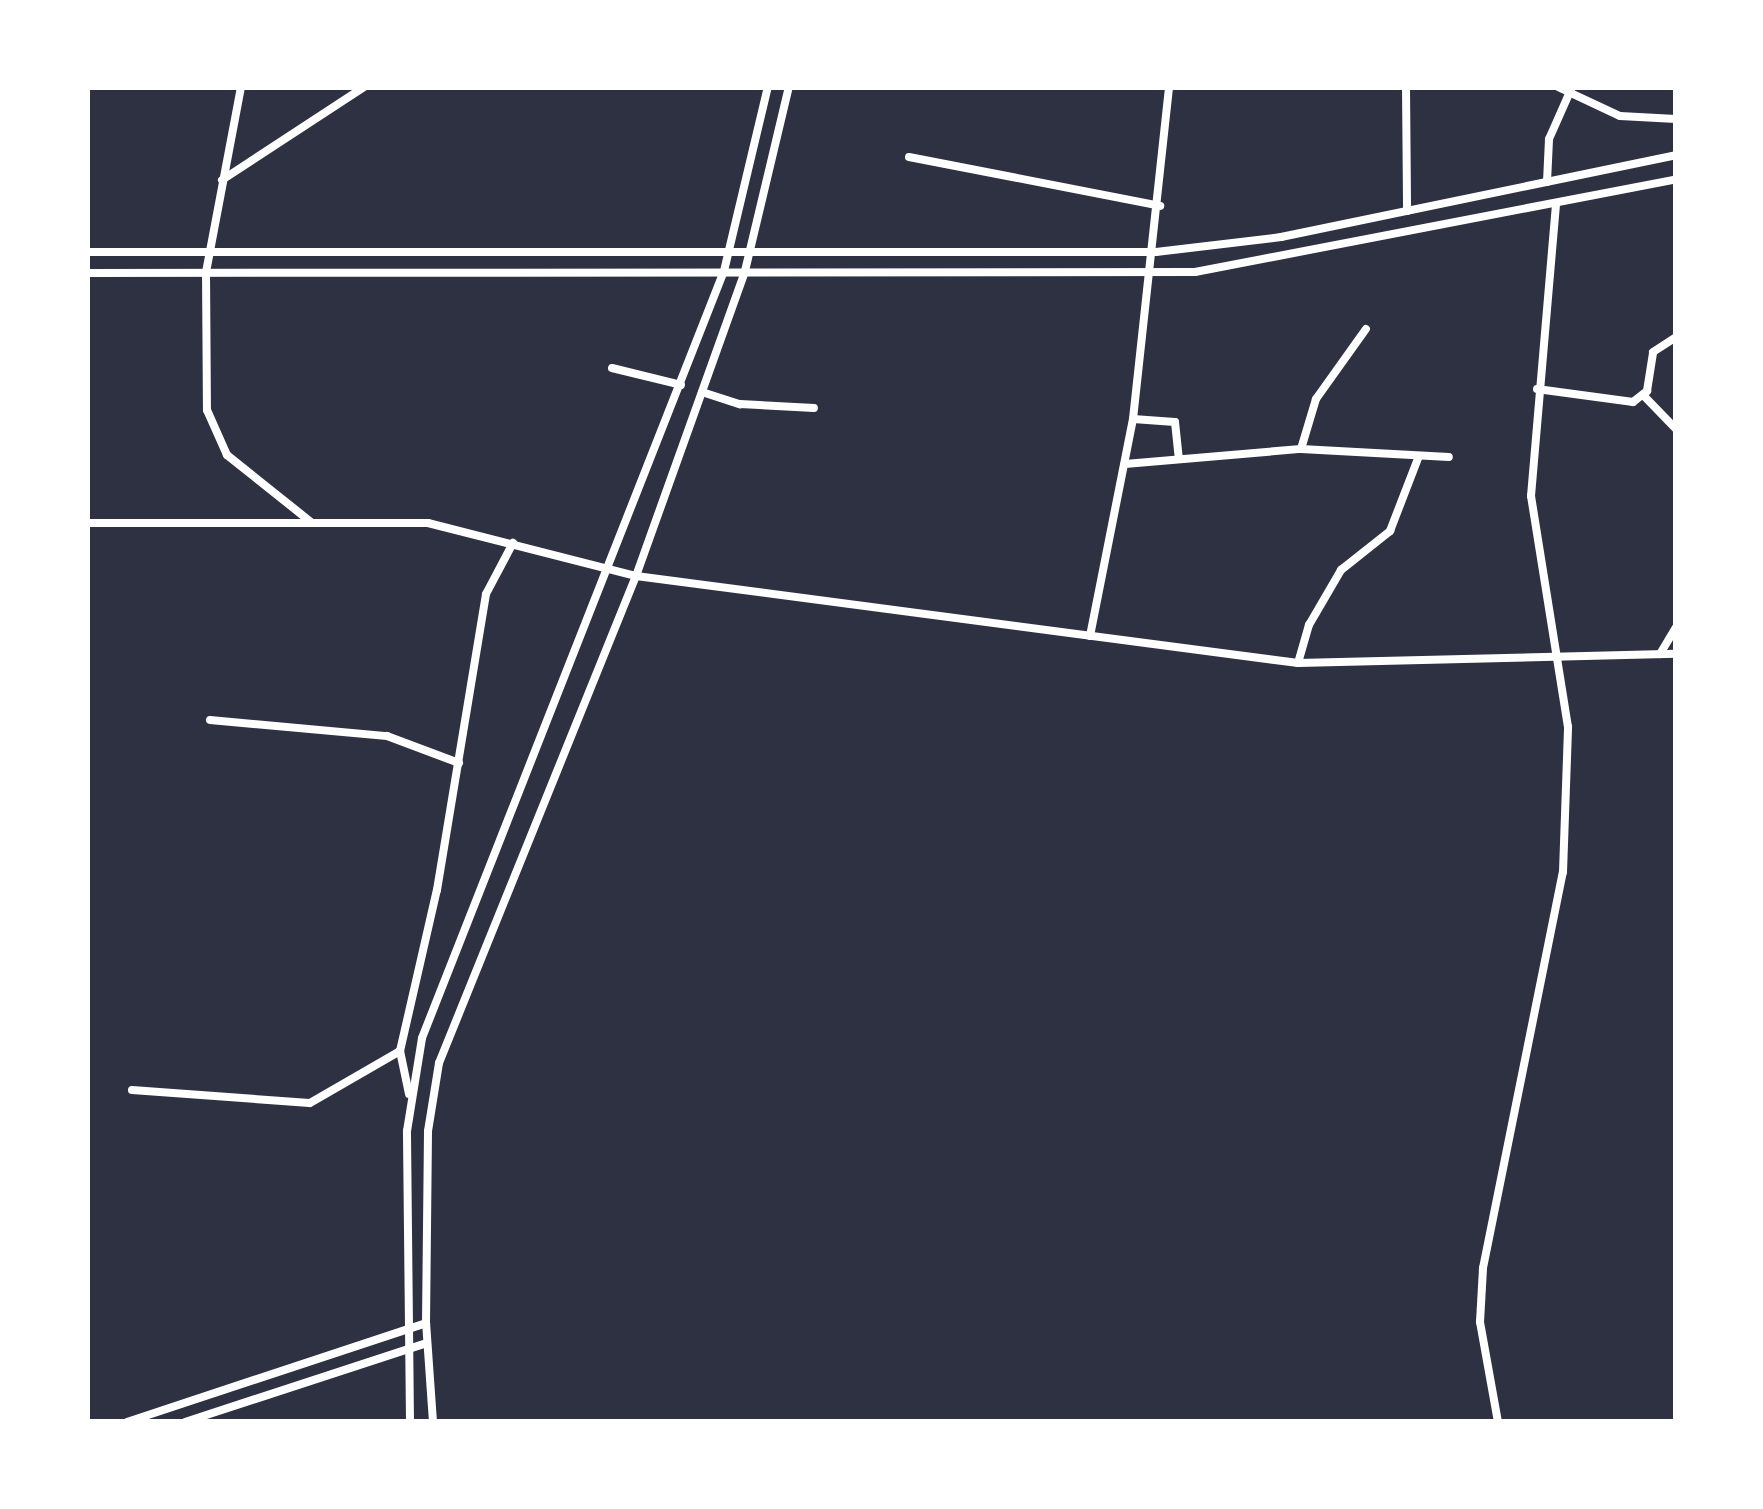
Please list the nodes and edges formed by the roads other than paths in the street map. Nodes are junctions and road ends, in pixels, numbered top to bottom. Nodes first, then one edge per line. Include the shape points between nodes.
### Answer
1 (241, 87) edge
2 (364, 87) edge
3 (767, 87) edge
4 (789, 87) edge
5 (1168, 87) edge
6 (1406, 87) edge
7 (1558, 87) edge
8 (1572, 91) edge
9 (1676, 119) edge
10 (1676, 155) edge
11 (909, 158) dead end
12 (1676, 179) edge
13 (221, 181) junction
14 (1547, 182) junction
15 (1160, 206) junction
16 (1556, 206) junction
17 (1407, 212) junction
18 (87, 252) edge
19 (1156, 252) junction
20 (729, 253) junction
21 (750, 253) junction
22 (209, 254) junction
23 (206, 272) junction
24 (724, 272) junction
25 (745, 272) junction
26 (87, 273) edge
27 (1152, 273) junction
28 (1366, 329) dead end
29 (1676, 337) edge
30 (612, 368) dead end
31 (681, 385) junction
32 (1537, 389) junction
33 (702, 392) junction
34 (1644, 396) junction
35 (814, 408) dead end
36 (1133, 419) junction
37 (1676, 429) edge
38 (1301, 449) junction
39 (1419, 456) junction
40 (1449, 457) dead end
41 (1180, 458) junction
42 (1125, 464) junction
43 (87, 523) edge
44 (313, 523) junction
45 (513, 543) junction
46 (612, 570) junction
47 (636, 576) junction
48 (1676, 627) edge
49 (1090, 636) junction
50 (1676, 654) edge
51 (1659, 656) junction
52 (1558, 661) junction
53 (1298, 663) junction
54 (210, 720) dead end
55 (458, 763) junction
56 (400, 1051) junction
57 (132, 1090) dead end
58 (410, 1095) junction
59 (425, 1323) junction
60 (404, 1332) junction
61 (427, 1342) junction
62 (404, 1351) junction
63 (127, 1422) edge
64 (185, 1422) edge
65 (410, 1422) edge
66 (434, 1422) edge
67 (1498, 1422) edge

1 - 13 street
2 - 13 street
3 - 20 street
4 - 21 street
5 - 15 street
6 - 17 street
7 - 8 street
8 - 9 street via 1620,116
8 - 14 street via 1549,139
10 - 14 street
11 - 15 street
12 - 16 street
13 - 22 street
14 - 17 street
15 - 19 street
16 - 27 street via 1267,264
16 - 32 street
17 - 19 street
18 - 22 street
19 - 21 street
19 - 27 street
20 - 21 street
20 - 22 street
20 - 24 street
21 - 25 street
22 - 23 street
23 - 24 street
23 - 26 street
23 - 44 street via 206,398 214,434 244,472
24 - 25 street
24 - 31 street
25 - 27 street
25 - 33 street
27 - 36 street
28 - 38 street via 1316,399
29 - 34 street via 1653,352
30 - 31 street
31 - 46 street
32 - 34 street via 1627,403
32 - 52 street via 1533,539
33 - 35 street
33 - 47 street
34 - 37 street
36 - 41 street via 1174,422
36 - 42 street
38 - 39 street
38 - 41 street
39 - 40 street
39 - 53 street via 1390,531 1341,570
41 - 42 street
42 - 49 street
43 - 44 street
44 - 45 street via 428,523
45 - 46 street
45 - 55 street via 486,594
46 - 47 street
46 - 58 street via 431,1011
47 - 49 street
47 - 59 street via 439,1063 428,1131
48 - 51 street
49 - 53 street
50 - 51 street
51 - 52 street
52 - 53 street
52 - 67 street via 1569,746 1561,889 1480,1290
54 - 55 street via 375,734
55 - 56 street
56 - 57 street via 310,1102
56 - 58 street
58 - 60 street
59 - 60 street
59 - 61 street
60 - 62 street
60 - 63 street
61 - 62 street
61 - 66 street
62 - 64 street
62 - 65 street

